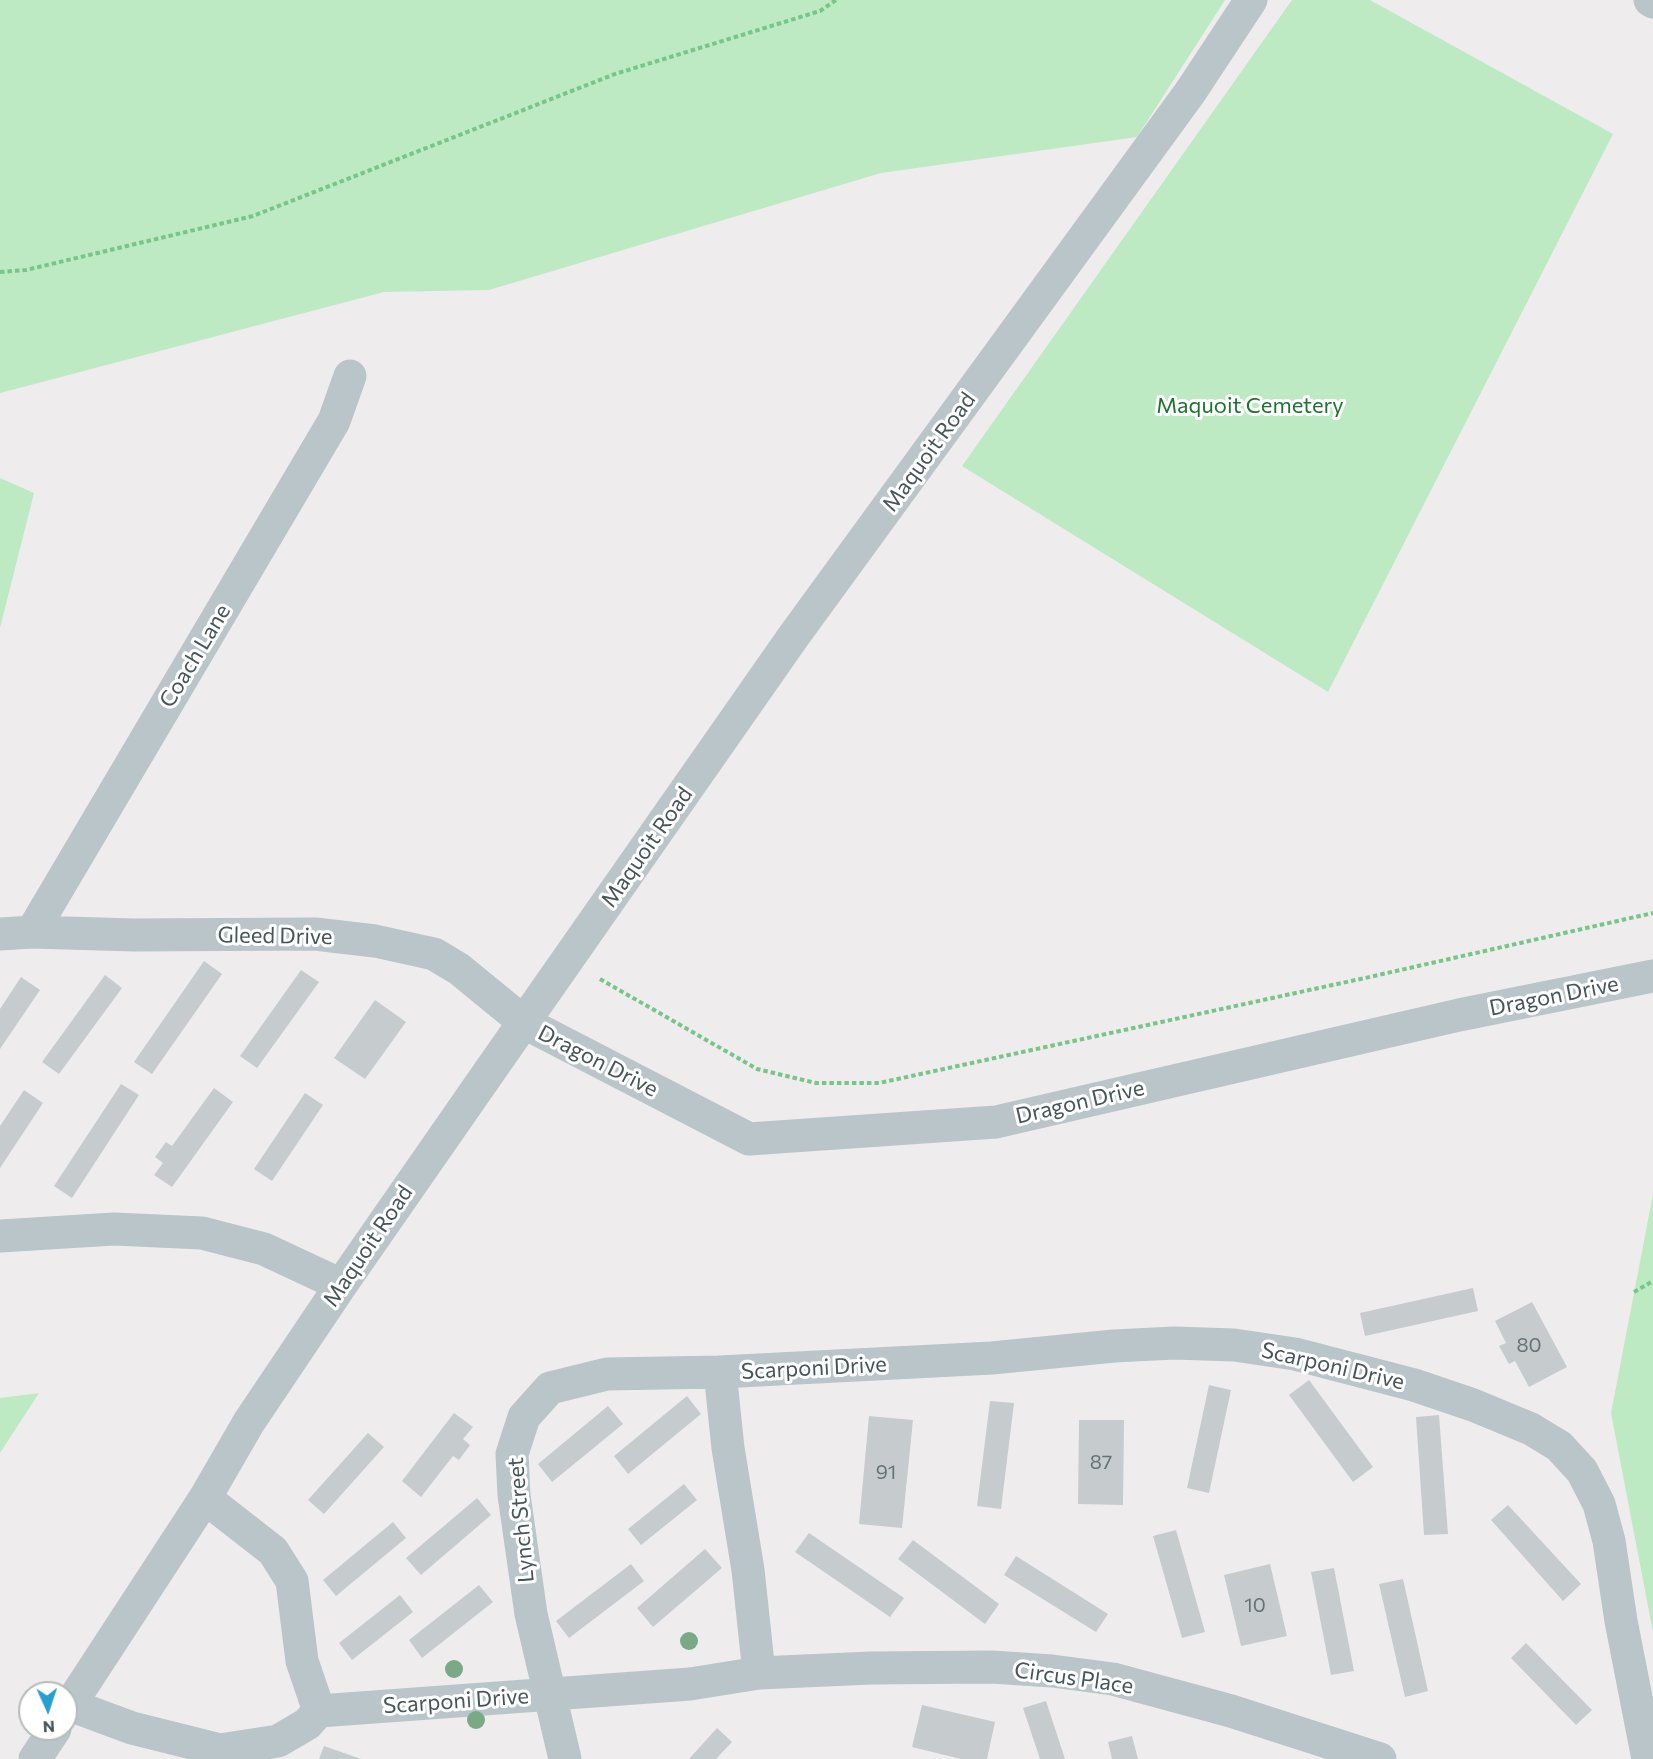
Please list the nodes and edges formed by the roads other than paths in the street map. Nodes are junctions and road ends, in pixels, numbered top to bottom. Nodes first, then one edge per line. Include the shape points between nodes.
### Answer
1 (1251, 0) edge
2 (350, 376) dead end
3 (32, 932) junction
4 (0, 934) edge
5 (1653, 976) edge
6 (525, 1023) junction
7 (0, 1236) edge
8 (341, 1285) junction
9 (720, 1372) junction
10 (205, 1497) junction
11 (759, 1672) junction
12 (78, 1693) edge
13 (549, 1695) junction
14 (319, 1711) junction
15 (78, 1718) edge
16 (47, 1741) edge
17 (35, 1759) edge
18 (565, 1759) edge
19 (1380, 1759) edge
20 (1648, 1759) edge

1 - 6 street, Maquoit Road via 1191,91 793,638
2 - 3 street, Coach Lane via 334,421
3 - 4 street, Gleed Drive
3 - 6 street, Gleed Drive via 285,933 375,941 434,954 459,969
5 - 6 street, Dragon Drive via 1459,1015 996,1122 748,1139
6 - 8 street, Maquoit Road
7 - 8 street via 114,1229 202,1233 264,1249
8 - 10 street, Maquoit Road via 249,1422
9 - 11 street, Scarponi Drive
9 - 13 street, Lynch Street via 608,1374 550,1388 524,1417 512,1454 514,1495 531,1614
9 - 20 street, Scarponi Drive via 970,1359 1113,1346 1234,1345 1295,1354 1414,1385 1531,1429 1559,1446 1582,1471 1599,1504
10 - 12 street, Maquoit Road
10 - 14 street via 273,1551 292,1581 302,1661
11 - 13 street, Scarponi Drive via 690,1684
11 - 19 street, Circus Place via 992,1667 1113,1679 1231,1711
13 - 14 street, Scarponi Drive
13 - 18 street, Lynch Street
14 - 15 street via 307,1724 278,1741 220,1750
16 - 17 street, Maquoit Road

